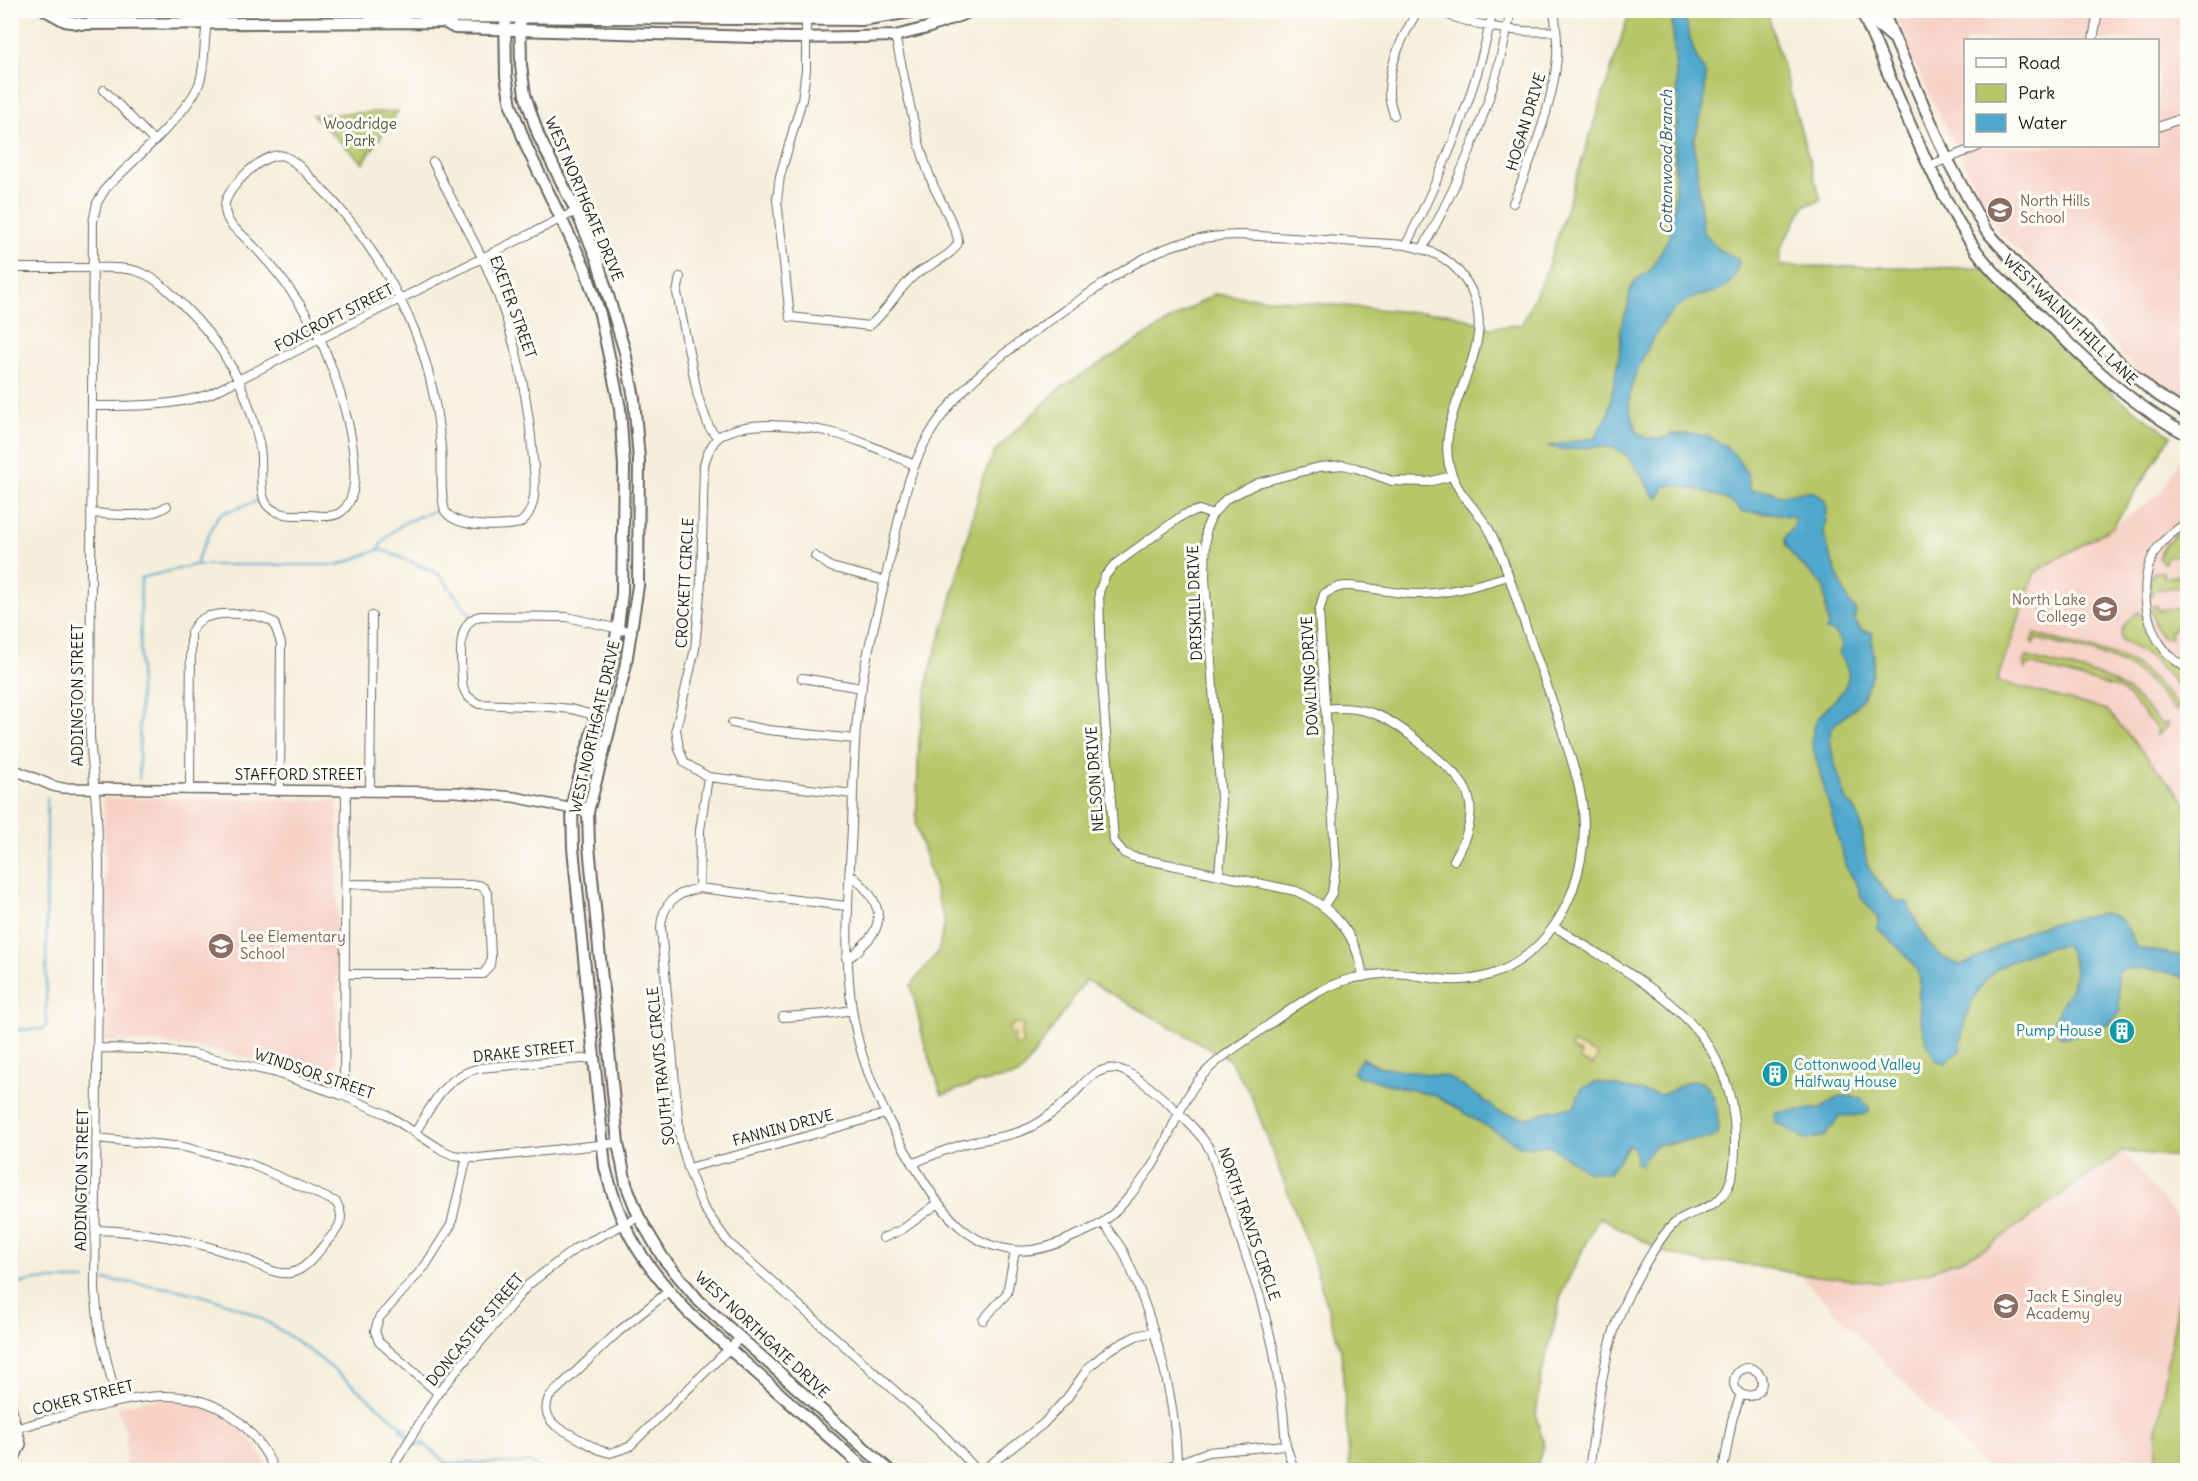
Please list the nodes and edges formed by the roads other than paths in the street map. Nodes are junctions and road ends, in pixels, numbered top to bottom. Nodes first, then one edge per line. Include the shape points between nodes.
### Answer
1 (45, 10) edge
2 (923, 10) edge
3 (974, 10) edge
4 (1418, 10) edge
5 (1435, 10) edge
6 (1493, 10) edge
7 (1511, 10) edge
8 (1554, 10) edge
9 (1862, 10) edge
10 (1871, 10) edge
11 (1882, 10) edge
12 (2098, 10) edge
13 (520, 14) edge
14 (505, 19) edge
15 (806, 20) junction
16 (207, 24) junction
17 (1490, 26) junction
18 (1508, 29) junction
19 (520, 30) junction
20 (1556, 31) junction
21 (895, 36) junction
22 (806, 38) junction
23 (1895, 39) junction
24 (2093, 39) edge
25 (104, 90) dead end
26 (1394, 115) dead end
27 (2187, 116) edge
28 (2159, 126) edge
29 (153, 140) junction
30 (1976, 147) edge
31 (1947, 159) junction
32 (433, 162) dead end
33 (1929, 166) junction
34 (1513, 203) dead end
35 (576, 211) junction
36 (562, 218) junction
37 (1406, 245) junction
38 (1423, 248) junction
39 (482, 258) junction
40 (10, 268) edge
41 (93, 268) junction
42 (680, 277) dead end
43 (400, 299) junction
44 (320, 339) junction
45 (2098, 342) junction
46 (2084, 358) junction
47 (240, 380) junction
48 (92, 405) junction
49 (2187, 414) edge
50 (2187, 435) edge
51 (717, 438) junction
52 (915, 465) junction
53 (1452, 476) junction
54 (167, 506) dead end
55 (91, 513) junction
56 (1212, 515) junction
57 (2187, 522) edge
58 (815, 556) dead end
59 (1508, 576) junction
60 (885, 581) junction
61 (372, 616) dead end
62 (618, 627) junction
63 (632, 632) junction
64 (2187, 669) edge
65 (802, 678) dead end
66 (862, 688) junction
67 (1325, 709) junction
68 (597, 716) junction
69 (732, 723) dead end
70 (855, 739) junction
71 (10, 768) edge
72 (708, 777) junction
73 (94, 787) junction
74 (190, 790) junction
75 (280, 790) junction
76 (346, 790) junction
77 (370, 790) junction
78 (853, 794) junction
79 (572, 808) junction
80 (588, 812) junction
81 (1454, 860) dead end
82 (849, 873) junction
83 (1219, 874) junction
84 (346, 884) junction
85 (699, 888) junction
86 (846, 906) junction
87 (1324, 906) junction
88 (1555, 927) junction
89 (846, 958) junction
90 (345, 974) junction
91 (1363, 977) junction
92 (852, 1010) junction
93 (783, 1017) dead end
94 (97, 1048) junction
95 (593, 1058) junction
96 (344, 1096) junction
97 (1178, 1113) junction
98 (885, 1114) junction
99 (416, 1131) junction
100 (96, 1138) junction
101 (618, 1143) junction
102 (602, 1146) junction
103 (467, 1157) junction
104 (912, 1164) junction
105 (688, 1168) junction
106 (938, 1204) junction
107 (639, 1217) junction
108 (1103, 1223) junction
109 (624, 1225) junction
110 (95, 1230) junction
111 (883, 1238) dead end
112 (1015, 1251) junction
113 (669, 1291) junction
114 (983, 1320) dead end
115 (1153, 1332) junction
116 (740, 1338) junction
117 (729, 1349) junction
118 (438, 1393) junction
119 (1741, 1394) dead end
120 (117, 1402) junction
121 (10, 1404) edge
122 (14, 1430) edge
123 (1286, 1445) junction
124 (1177, 1467) edge
125 (12, 1470) edge
126 (274, 1470) edge
127 (391, 1470) edge
128 (866, 1470) edge
129 (889, 1470) edge
130 (977, 1470) edge
131 (983, 1470) edge
132 (1159, 1470) edge
133 (1294, 1470) edge
134 (1589, 1470) edge
135 (1722, 1470) edge

1 - 16 main road via 65,21 83,24
2 - 15 main road via 862,20
3 - 21 main road
4 - 26 street via 1392,69 1388,92
5 - 17 street
6 - 17 street
7 - 18 street
8 - 20 street, HOGAN DRIVE
9 - 33 main road, WEST WALNUT HILL LANE
10 - 23 main road via 1879,26
11 - 23 main road, WEST WALNUT HILL LANE
12 - 24 street
13 - 14 main road
13 - 15 main road
13 - 19 main road, WEST NORTHGATE DRIVE
14 - 16 main road
14 - 19 main road
14 - 36 main road, WEST NORTHGATE DRIVE via 511,105 527,148
15 - 22 street
16 - 29 street, ADDINGTON STREET via 202,76 196,91
17 - 18 street
17 - 37 street via 1466,111
18 - 20 street
18 - 38 street via 1476,138
19 - 22 main road
19 - 35 main road, WEST NORTHGATE DRIVE via 525,95 539,136
20 - 34 street, HOGAN DRIVE via 1557,55 1547,105
21 - 22 main road
21 - 22 street via 924,160 958,234 958,243 954,250 915,275 869,326 790,317 777,200 802,100
23 - 31 main road, WEST WALNUT HILL LANE
25 - 29 street
27 - 28 street
29 - 41 street, ADDINGTON STREET via 101,195 93,222
30 - 31 street
31 - 33 street
31 - 45 main road, WEST WALNUT HILL LANE via 1985,229
32 - 39 street, EXETER STREET
33 - 46 main road, WEST WALNUT HILL LANE via 1970,241 2019,297
35 - 36 street, FOXCROFT STREET
35 - 63 main road, WEST NORTHGATE DRIVE via 612,304 634,398 639,460 638,575
36 - 39 street, FOXCROFT STREET
36 - 62 main road, WEST NORTHGATE DRIVE via 600,314 620,408 624,550
37 - 38 street
37 - 52 street via 1226,235 1172,246 1140,260 1029,335 976,378 936,425
38 - 53 street via 1458,268 1470,286 1479,314 1479,339 1449,430 1448,461
39 - 43 street, FOXCROFT STREET
39 - 43 street, EXETER STREET via 521,368 532,445 534,499 528,516 520,523 468,524 450,518 444,508 432,387 415,331
40 - 41 street
41 - 47 street via 133,270 150,276 200,322
41 - 48 street, ADDINGTON STREET
42 - 51 street via 676,293 698,397
43 - 44 street, FOXCROFT STREET
43 - 44 street via 365,240 323,190 291,159 275,155 262,159 231,190 225,201 225,215 289,287
44 - 47 street, FOXCROFT STREET
44 - 47 street via 337,381 352,446 353,489 339,514 276,513 267,505 255,424
45 - 46 main road
45 - 49 main road, WEST WALNUT HILL LANE via 2153,392
46 - 50 main road, WEST WALNUT HILL LANE via 2145,409
47 - 48 street, FOXCROFT STREET via 171,405
48 - 55 street, ADDINGTON STREET
51 - 52 street via 742,428 805,427 861,442
51 - 72 street, CROCKETT CIRCLE via 704,465 695,649 676,735 685,763
52 - 60 street
53 - 56 street via 1428,482 1392,481 1343,465 1319,467 1258,483 1226,499
53 - 59 street via 1461,495 1490,531
54 - 55 street via 148,514
55 - 73 street, ADDINGTON STREET via 90,737
56 - 83 street, DRISKILL DRIVE via 1206,529 1205,578 1223,827
56 - 83 street, NELSON DRIVE via 1198,510 1189,512 1149,539 1110,570 1097,599 1114,841 1129,856
57 - 64 street via 2158,548 2146,594 2149,621 2156,638
58 - 60 street via 831,567
59 - 67 street, DOWLING DRIVE via 1447,592 1419,594 1345,586 1324,594 1319,612
59 - 88 street via 1562,728 1582,803 1584,833 1578,874
60 - 66 street
61 - 77 street
62 - 63 street
62 - 68 main road, WEST NORTHGATE DRIVE
62 - 68 street via 567,617 475,617 464,629 464,690 471,700 478,704 571,709
63 - 80 main road, WEST NORTHGATE DRIVE
65 - 66 street
66 - 70 street
67 - 81 street via 1346,706 1387,718 1456,775 1466,791 1470,827
67 - 87 street, DOWLING DRIVE via 1336,866 1332,893
68 - 79 main road, WEST NORTHGATE DRIVE
69 - 70 street
70 - 78 street
71 - 73 street, STAFFORD STREET via 53,786
72 - 78 street, CROCKETT CIRCLE
72 - 85 street via 700,830
73 - 74 street, STAFFORD STREET
73 - 94 street, ADDINGTON STREET via 99,863
74 - 75 street, STAFFORD STREET
74 - 75 street via 191,632 200,620 211,616 256,615 274,623 281,642
75 - 76 street, STAFFORD STREET
76 - 77 street, STAFFORD STREET
76 - 84 street
77 - 79 street, STAFFORD STREET via 484,794
78 - 82 street
79 - 80 street, STAFFORD STREET
79 - 95 main road, WEST NORTHGATE DRIVE
80 - 101 main road, WEST NORTHGATE DRIVE
82 - 86 street
82 - 89 street via 869,892 878,916 870,939 853,957
83 - 87 street, NELSON DRIVE via 1296,891
84 - 90 street
84 - 90 street via 479,885 488,895 490,965 483,974
85 - 86 street, SOUTH TRAVIS CIRCLE
85 - 105 street, SOUTH TRAVIS CIRCLE via 681,892 672,899 661,919 680,1139
86 - 89 street
87 - 91 street, NELSON DRIVE via 1350,937 1359,954
88 - 91 street via 1517,964 1475,979 1454,981 1392,973
88 - 134 street via 1649,987 1691,1021 1720,1068 1735,1124 1733,1175 1726,1192 1717,1202 1675,1223 1650,1257 1623,1307 1602,1381
89 - 92 street
90 - 96 street
91 - 97 street via 1345,980 1302,1002 1228,1053 1196,1083
92 - 93 street
92 - 98 street via 864,1061
94 - 96 street, WINDSOR STREET via 214,1057
94 - 100 street, ADDINGTON STREET
95 - 99 street, DRAKE STREET via 464,1072 444,1089
95 - 102 main road, WEST NORTHGATE DRIVE
96 - 99 street, WINDSOR STREET
97 - 104 street, NORTH TRAVIS CIRCLE via 1145,1085 1114,1068 1094,1073 1030,1128 968,1143
97 - 108 street via 1152,1165
97 - 123 street, NORTH TRAVIS CIRCLE via 1208,1146 1260,1297 1273,1347
98 - 104 street
98 - 105 street, FANNIN DRIVE
99 - 103 street, WINDSOR STREET via 442,1150
100 - 110 street, ADDINGTON STREET
100 - 110 street via 184,1147 250,1164 336,1202 342,1216 340,1227 303,1267 283,1274 167,1237 127,1230
101 - 102 street, WINDSOR STREET
101 - 107 main road, WEST NORTHGATE DRIVE via 626,1184
102 - 103 street, WINDSOR STREET
102 - 109 main road, WEST NORTHGATE DRIVE via 613,1199
103 - 118 street via 445,1236 375,1325 376,1337 383,1346
104 - 106 street
105 - 130 street, SOUTH TRAVIS CIRCLE via 703,1207 728,1242 940,1431
106 - 111 street
106 - 112 street via 971,1236
107 - 109 street, DONCASTER STREET
107 - 116 main road, WEST NORTHGATE DRIVE via 681,1281
108 - 112 street via 1060,1243
108 - 115 street via 1123,1251
109 - 113 main road, WEST NORTHGATE DRIVE
109 - 118 street, DONCASTER STREET via 576,1248 528,1285
110 - 120 street, ADDINGTON STREET via 95,1305
112 - 114 street via 1007,1293
113 - 117 main road, WEST NORTHGATE DRIVE
113 - 117 street via 618,1332 549,1397 545,1405 556,1426 598,1450 610,1453 629,1447
115 - 124 street via 1170,1402
115 - 131 street via 1109,1350 1089,1367 1043,1424
116 - 117 street
116 - 129 main road, WEST NORTHGATE DRIVE
117 - 128 main road, WEST NORTHGATE DRIVE
118 - 127 street, DONCASTER STREET
119 - 135 street
120 - 122 street, COKER STREET
120 - 126 street, COKER STREET via 147,1396 186,1396 218,1407 255,1436
121 - 122 street
122 - 125 street via 21,1444
123 - 124 street via 1208,1452
123 - 133 street, NORTH TRAVIS CIRCLE
124 - 132 street

